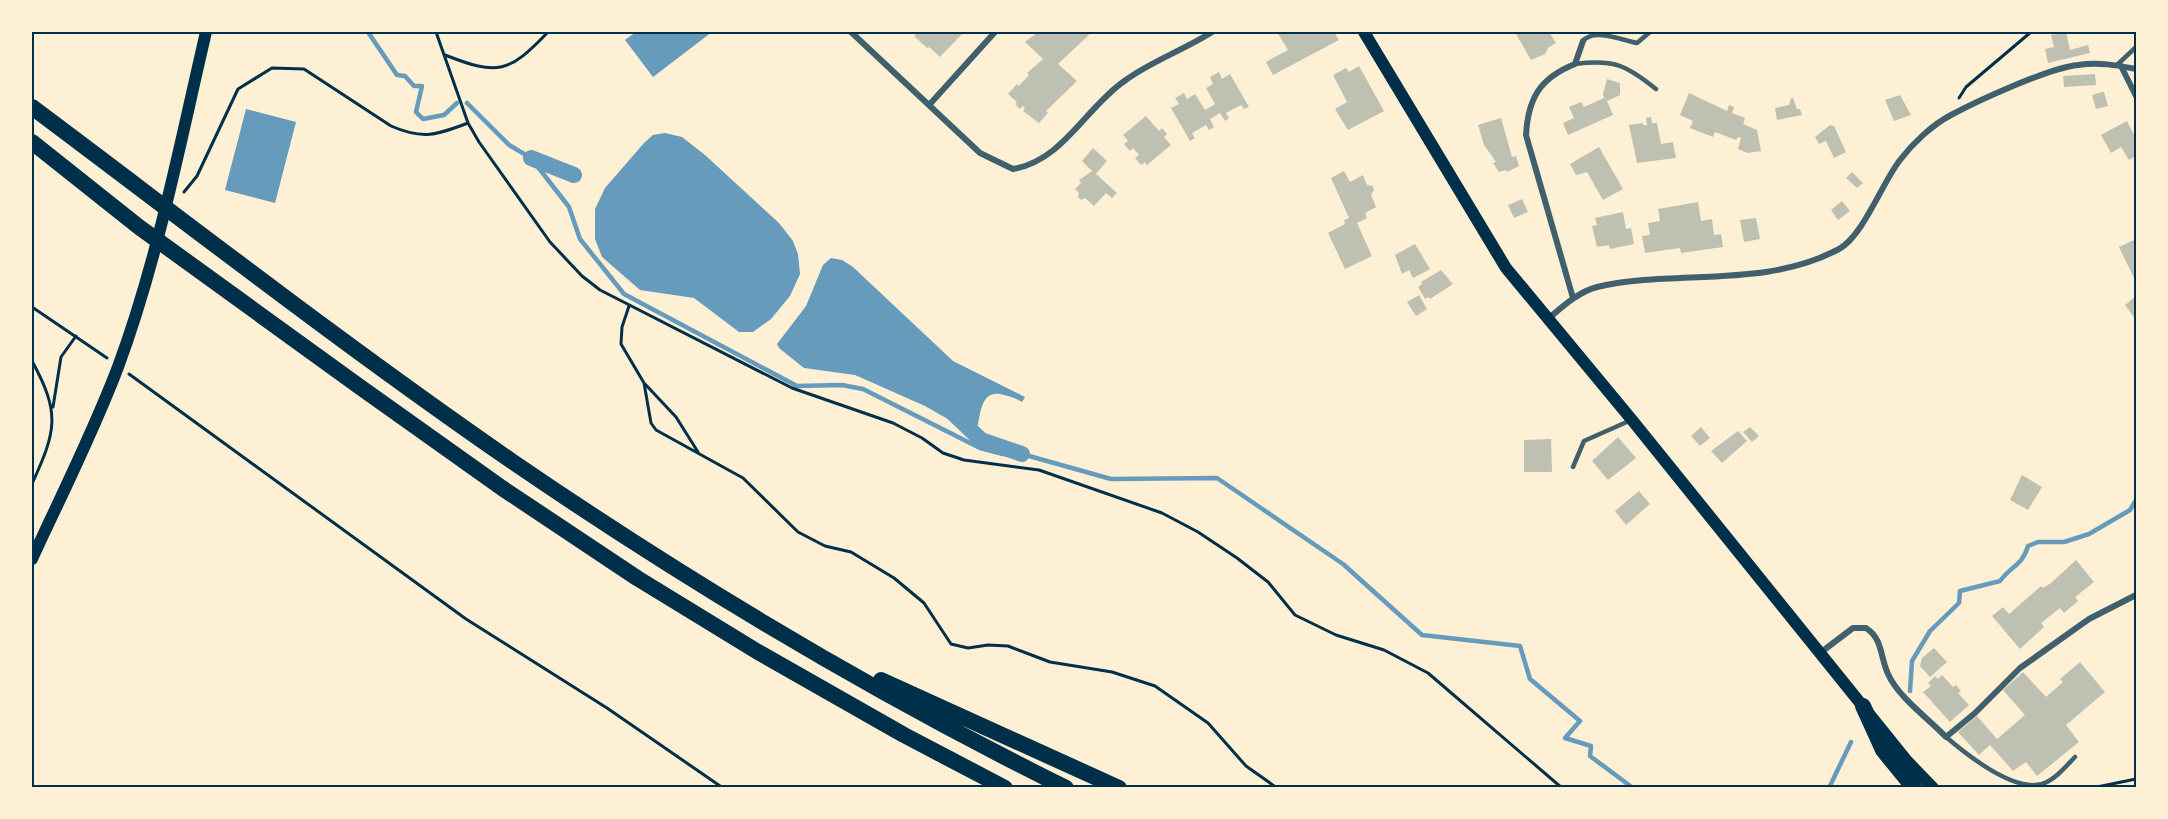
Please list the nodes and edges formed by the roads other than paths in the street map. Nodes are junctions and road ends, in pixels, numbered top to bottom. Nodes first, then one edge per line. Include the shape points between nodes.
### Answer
1 (206, 32) edge
2 (851, 32) edge
3 (995, 32) edge
4 (1212, 32) edge
5 (1364, 32) edge
6 (1650, 32) edge
7 (1583, 41) joint
8 (2136, 47) edge
9 (1575, 64) junction
10 (2119, 65) junction
11 (2136, 69) edge
12 (1656, 89) dead end
13 (2136, 96) edge
14 (930, 105) junction
15 (32, 107) edge
16 (32, 142) edge
17 (1573, 298) junction
18 (1548, 319) junction
19 (1632, 420) junction
20 (1573, 467) dead end
21 (32, 559) edge
22 (2136, 595) edge
23 (793, 641) junction
24 (1820, 653) junction
25 (1863, 706) junction
26 (904, 735) junction
27 (1946, 737) junction
28 (2076, 757) dead end
29 (979, 788) edge
30 (1005, 788) edge
31 (1066, 788) edge
32 (1119, 788) edge
33 (1914, 788) edge
34 (1933, 788) edge

1 - 21 main road via 170,188 113,363 86,443
2 - 14 street
3 - 14 street
4 - 14 street via 1124,81 1042,160 1013,169 980,153
5 - 18 main road via 1487,239
6 - 7 lane via 1637,42 1596,34
7 - 9 street
8 - 10 lane
9 - 12 lane via 1600,60 1617,63
9 - 17 street via 1554,75 1533,97 1527,113 1526,135
10 - 11 street
10 - 13 street
10 - 17 street via 2084,64 2053,71 1950,116 1901,158 1865,220 1841,248 1807,264 1596,287
15 - 23 highway via 513,462
16 - 26 highway via 139,227 464,461 627,572
17 - 18 street
18 - 19 main road
19 - 20 lane via 1584,441
19 - 24 main road
22 - 27 street via 2089,619 2020,668
23 - 31 highway
23 - 32 highway
24 - 25 main road
24 - 27 street via 1853,628 1866,628 1876,638 1888,674 1899,689
25 - 33 highway via 1882,750
25 - 34 main road
26 - 29 highway
26 - 30 highway
27 - 28 lane via 1994,773 2029,784 2053,778

